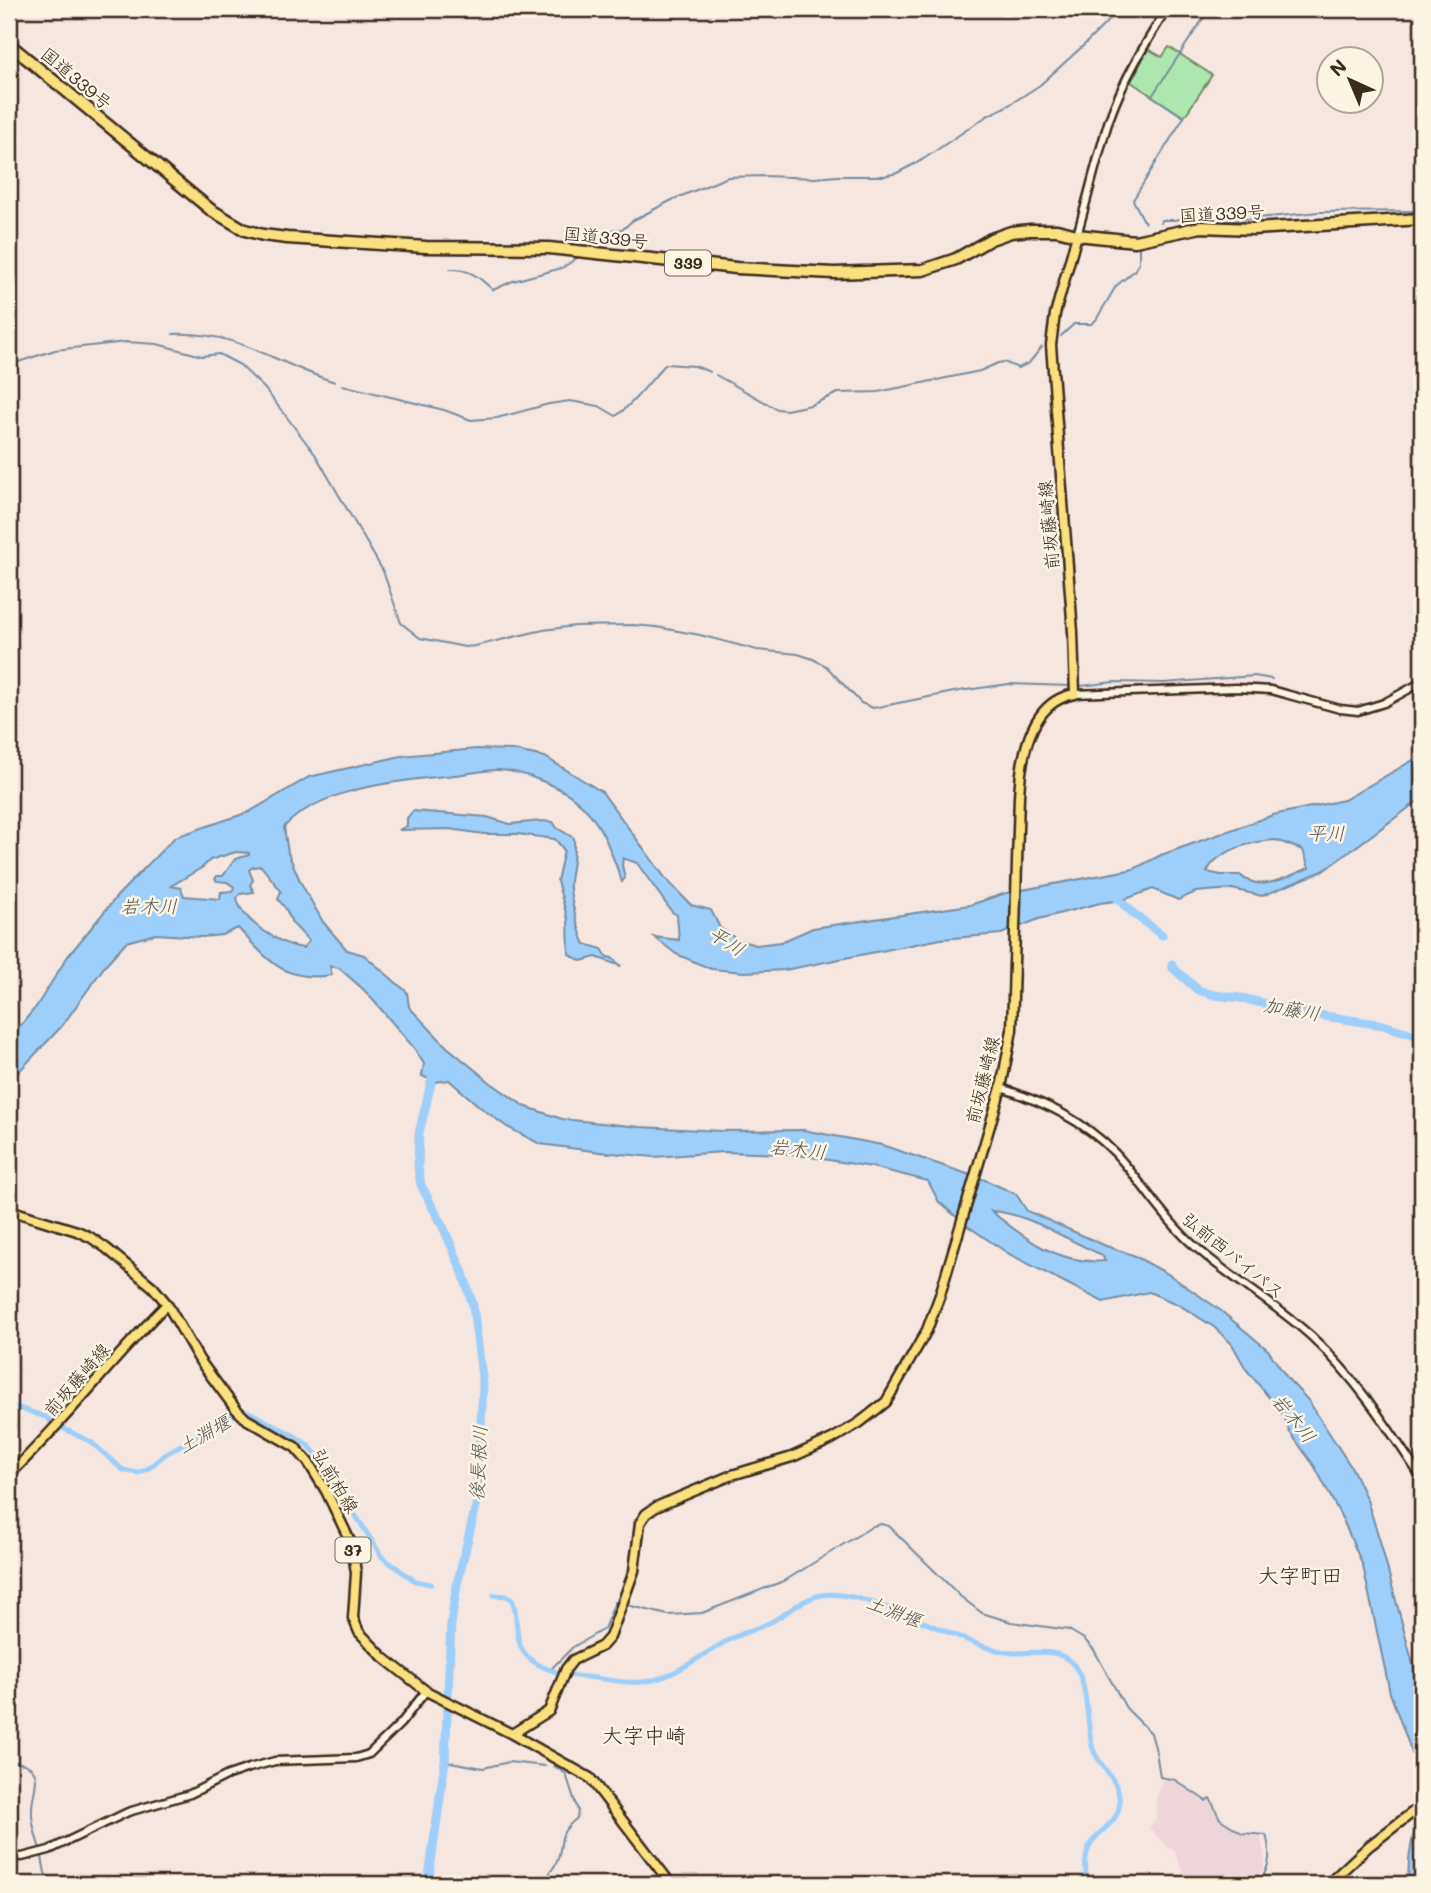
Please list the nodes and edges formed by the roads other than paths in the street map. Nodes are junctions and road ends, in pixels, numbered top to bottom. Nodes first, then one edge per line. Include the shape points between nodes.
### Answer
1 (1167, 9) edge
2 (9, 44) edge
3 (1422, 219) edge
4 (1077, 235) junction
5 (1422, 682) edge
6 (1075, 694) junction
7 (1001, 1088) junction
8 (9, 1210) edge
9 (167, 1304) junction
10 (9, 1475) edge
11 (1422, 1479) edge
12 (427, 1692) junction
13 (512, 1734) junction
14 (1422, 1805) edge
15 (9, 1856) edge
16 (671, 1884) edge
17 (1328, 1884) edge

1 - 4 street via 1130,72 1110,119
2 - 4 highway, 国道339号 / 339 via 211,210 263,235 438,247 548,248 736,268 834,273 923,270 1011,232 1043,229
3 - 4 highway, 国道339号 / 339 via 1253,229 1201,227 1135,241
4 - 6 main road, 前坂藤崎線 via 1051,345
5 - 6 street via 1358,711 1271,690
6 - 7 main road, 前坂藤崎線 via 1048,705 1037,720 1023,758 1012,1030
7 - 11 street, 弘前西バイパス via 1052,1107 1099,1138 1192,1244 1311,1336 1344,1370
7 - 13 main road, 前坂藤崎線 via 933,1315 886,1402 832,1439 732,1475 646,1514 639,1527 634,1571 611,1637 573,1660 549,1711
8 - 9 main road, 弘前柏線 / 37 via 90,1237 133,1269
9 - 10 main road, 前坂藤崎線
9 - 12 main road, 弘前柏線 / 37 via 200,1361 235,1408 295,1447 312,1467 352,1545 356,1625 384,1658
12 - 13 main road, 弘前柏線 / 37
12 - 15 street via 369,1754 275,1761 248,1768 190,1794 128,1812 49,1850
13 - 16 main road, 弘前柏線 / 37 via 590,1779
14 - 17 main road

